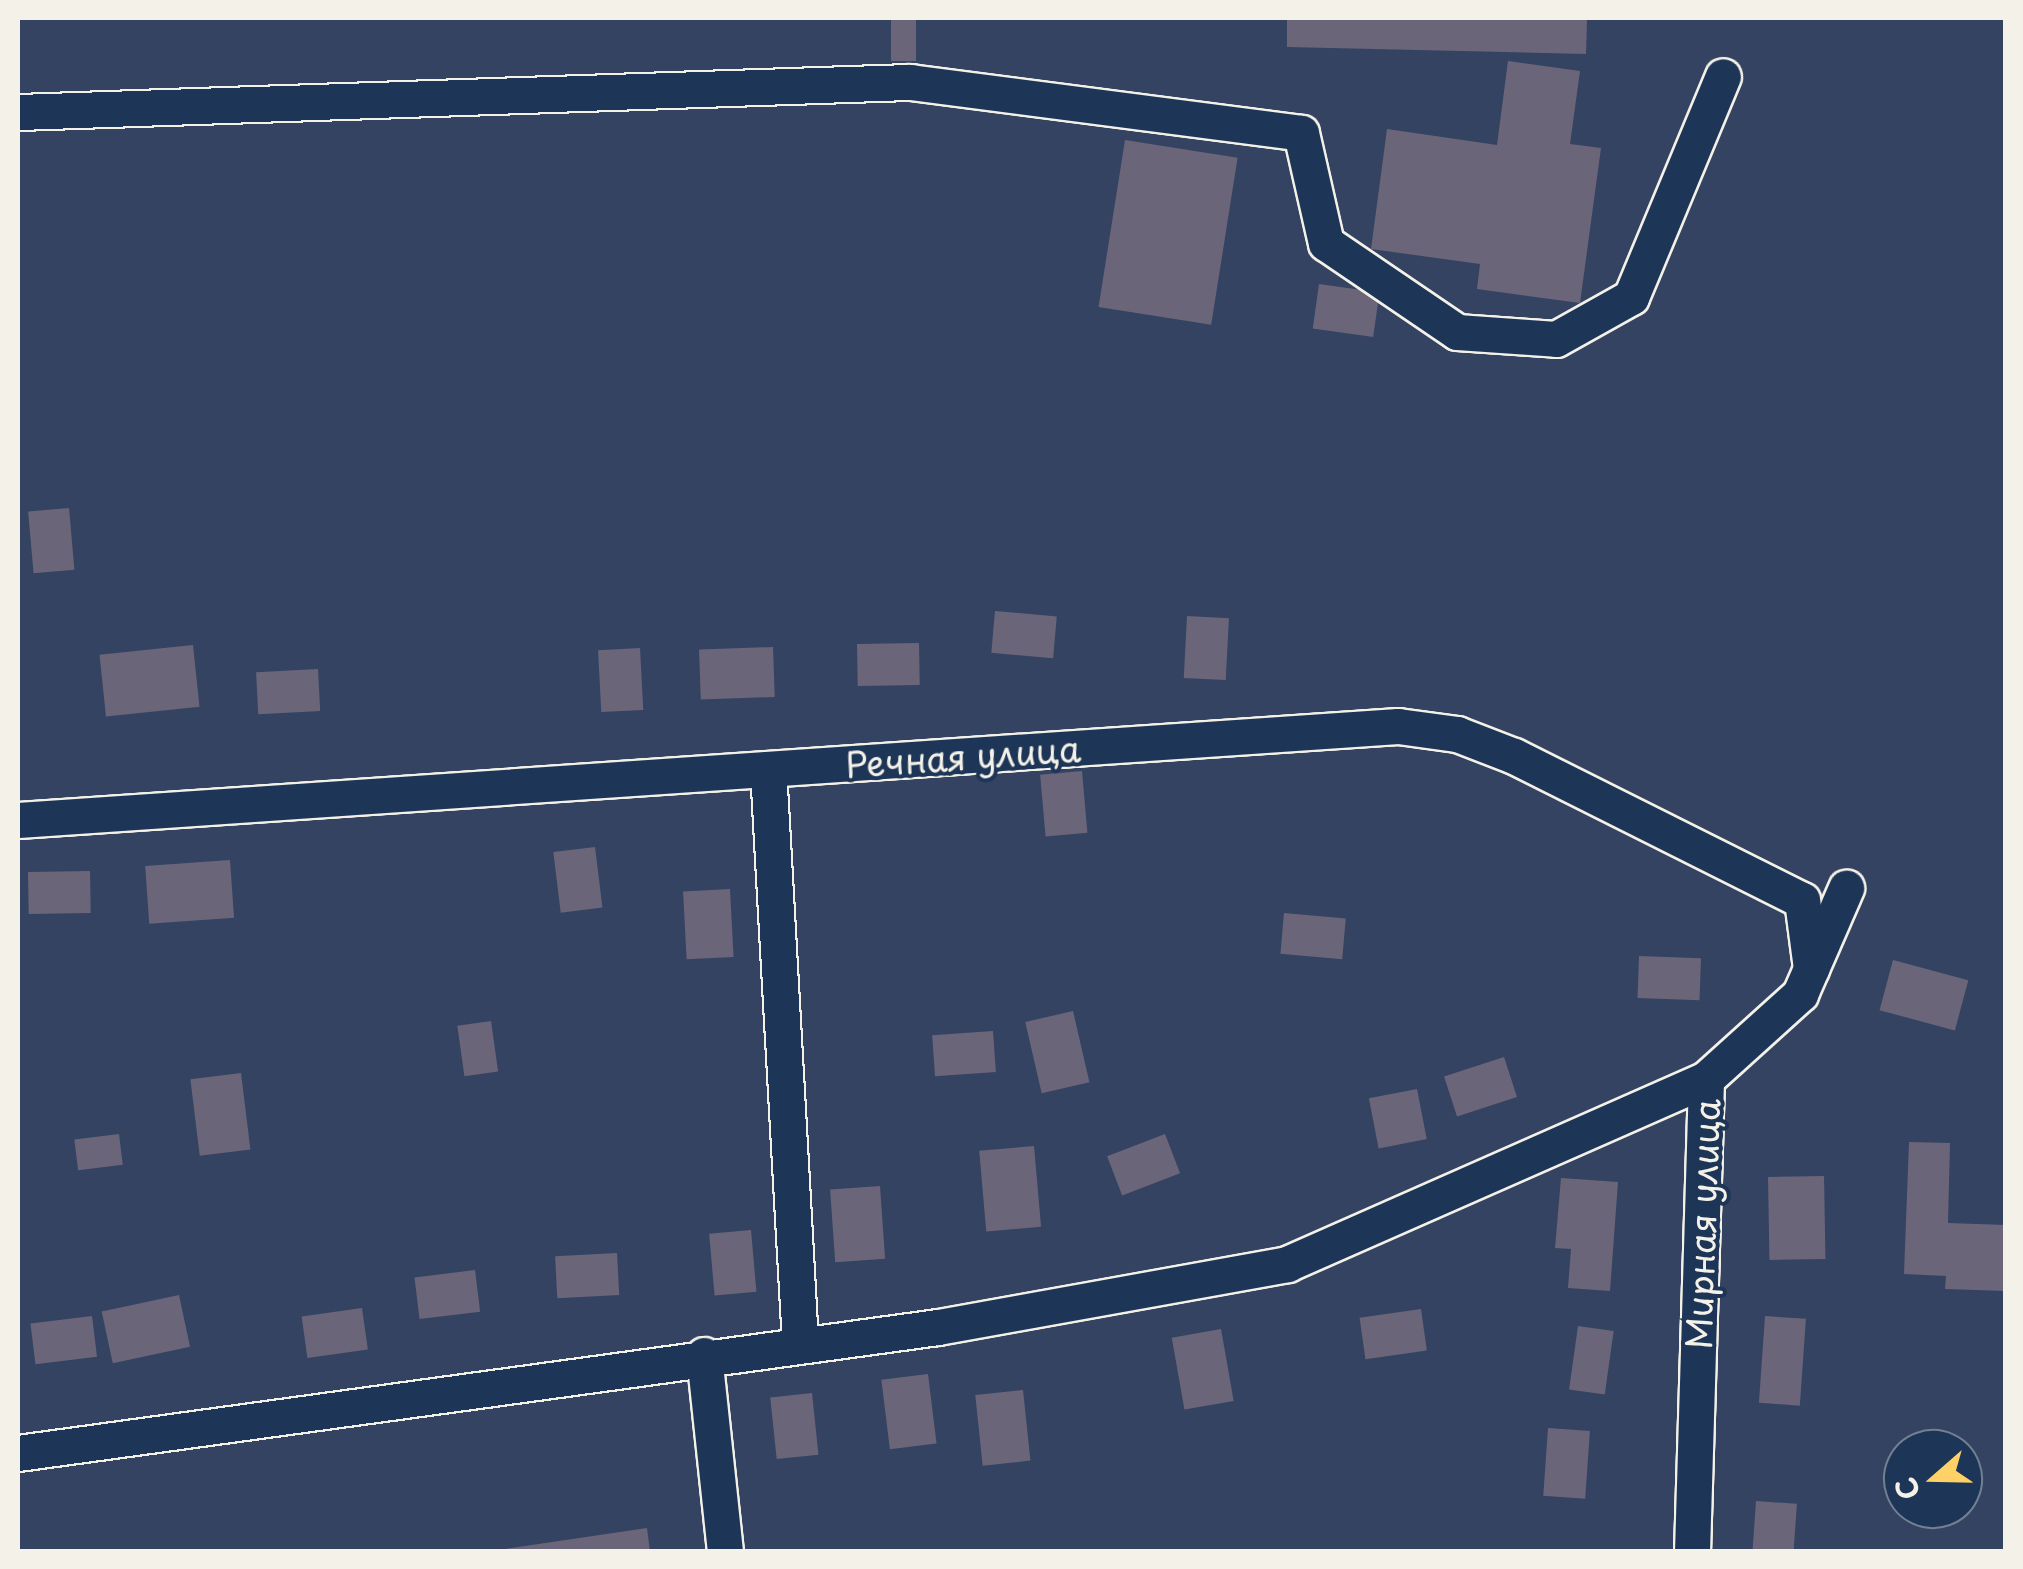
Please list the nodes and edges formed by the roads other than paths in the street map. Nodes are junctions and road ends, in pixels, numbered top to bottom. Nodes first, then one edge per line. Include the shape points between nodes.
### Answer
1 (1722, 76) dead end
2 (18, 112) edge
3 (768, 769) junction
4 (18, 820) edge
5 (1846, 888) dead end
6 (1812, 968) junction
7 (1706, 1079) junction
8 (800, 1343) junction
9 (704, 1355) junction
10 (18, 1453) edge
11 (725, 1552) edge
12 (1692, 1552) edge

1 - 2 street via 1631,297 1556,339 1457,332 1326,242 1301,134 910,82
3 - 4 street, Речная улица
3 - 6 street, Речная улица via 1398,726 1456,734 1514,756 1802,900
3 - 8 street
5 - 6 street, Мирная улица
6 - 7 street, Мирная улица via 1800,994
7 - 8 street via 1287,1264 938,1327
7 - 12 street, Мирная улица
8 - 9 street
9 - 10 street
9 - 11 street

